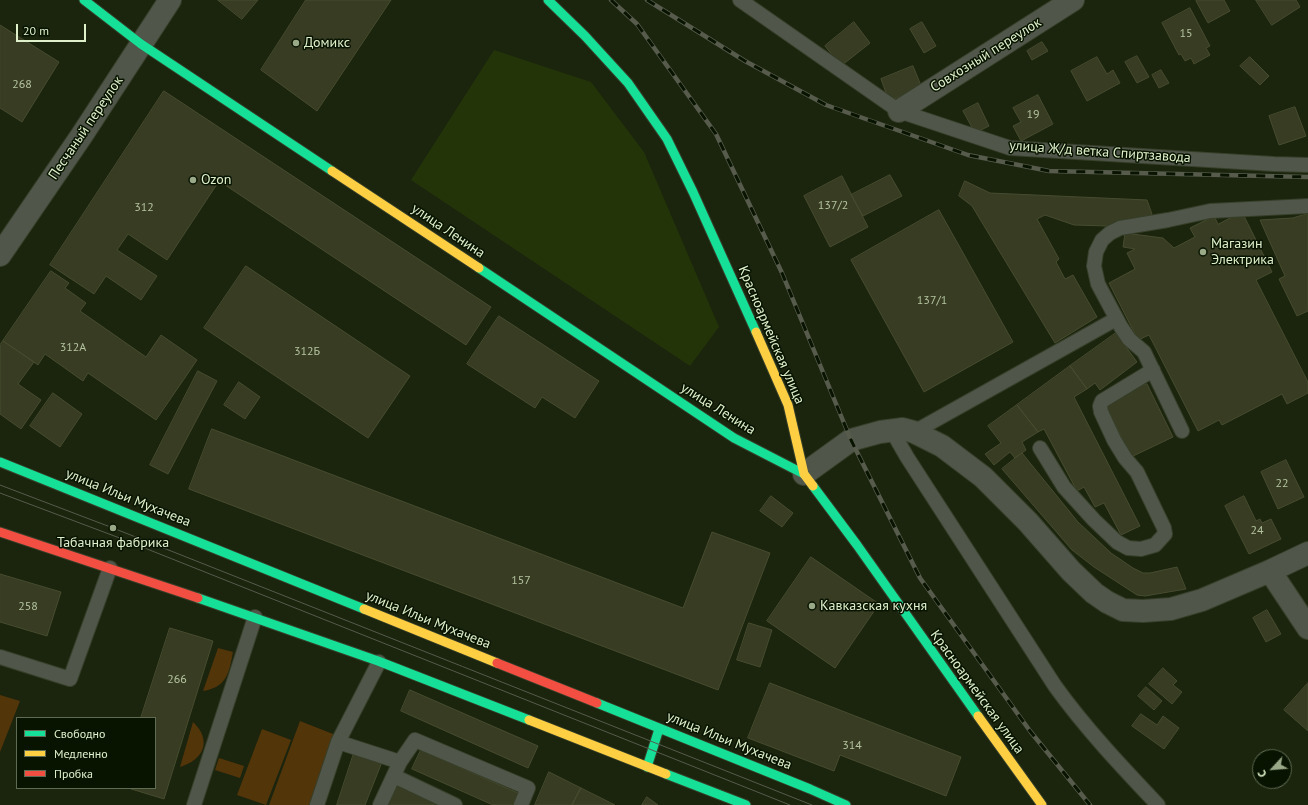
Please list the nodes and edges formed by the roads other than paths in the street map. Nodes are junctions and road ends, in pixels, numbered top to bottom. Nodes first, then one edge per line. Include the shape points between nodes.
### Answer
1 (84, 0) edge
2 (170, 0) edge
3 (548, 0) edge
4 (740, 0) edge
5 (1073, 0) edge
6 (141, 44) junction
7 (899, 111) junction
8 (1308, 165) edge
9 (1308, 206) edge
10 (0, 255) edge
11 (1116, 319) junction
12 (1152, 370) junction
13 (892, 431) junction
14 (1182, 431) dead end
15 (914, 432) junction
16 (1040, 448) dead end
17 (0, 462) edge
18 (804, 474) junction
19 (0, 532) edge
20 (1308, 553) edge
21 (110, 568) junction
22 (1270, 571) junction
23 (254, 616) junction
24 (1308, 628) edge
25 (0, 657) edge
26 (379, 662) junction
27 (660, 729) junction
28 (338, 742) junction
29 (400, 762) junction
30 (647, 767) junction
31 (394, 776) junction
32 (194, 805) edge
33 (317, 805) edge
34 (380, 805) edge
35 (455, 805) edge
36 (521, 805) edge
37 (746, 805) edge
38 (846, 805) edge
39 (1042, 805) edge
40 (1158, 805) edge

1 - 6 main road, улица Ленина
2 - 6 street, Песчаный переулок
3 - 18 main road, Красноармейская улица via 628,84 667,139 788,405
4 - 7 lane, улица Ж/д ветка Спиртзавода
5 - 7 street, Совхозный переулок
6 - 10 street, Песчаный переулок
6 - 18 main road, улица Ленина via 734,438
7 - 8 lane, улица Ж/д ветка Спиртзавода via 1010,148
9 - 11 lane via 1210,211 1116,229 1102,240 1096,252 1094,266 1098,284
11 - 12 lane via 1129,339 1144,352
11 - 15 lane
12 - 14 lane
12 - 16 lane via 1106,398 1100,406 1114,440 1137,472 1164,528 1165,534 1155,545 1141,550 1128,548 1117,542 1064,487
13 - 15 street via 903,429
13 - 18 street via 851,440
13 - 40 lane via 1069,706 1102,746
15 - 22 street via 942,446 983,477 1094,593 1123,610 1171,609 1202,600
17 - 27 main road, улица Ильи Мухачева
18 - 39 main road, Красноармейская улица
19 - 21 main road
20 - 22 street
21 - 23 main road
21 - 25 lane via 70,679
22 - 24 street
23 - 26 main road
23 - 32 lane
26 - 28 lane
26 - 30 main road
27 - 30 main road
27 - 38 main road, улица Ильи Мухачева via 810,788
28 - 29 lane
28 - 33 lane
29 - 31 lane
29 - 36 lane via 416,740 528,788
30 - 37 main road
31 - 34 lane
31 - 35 lane

